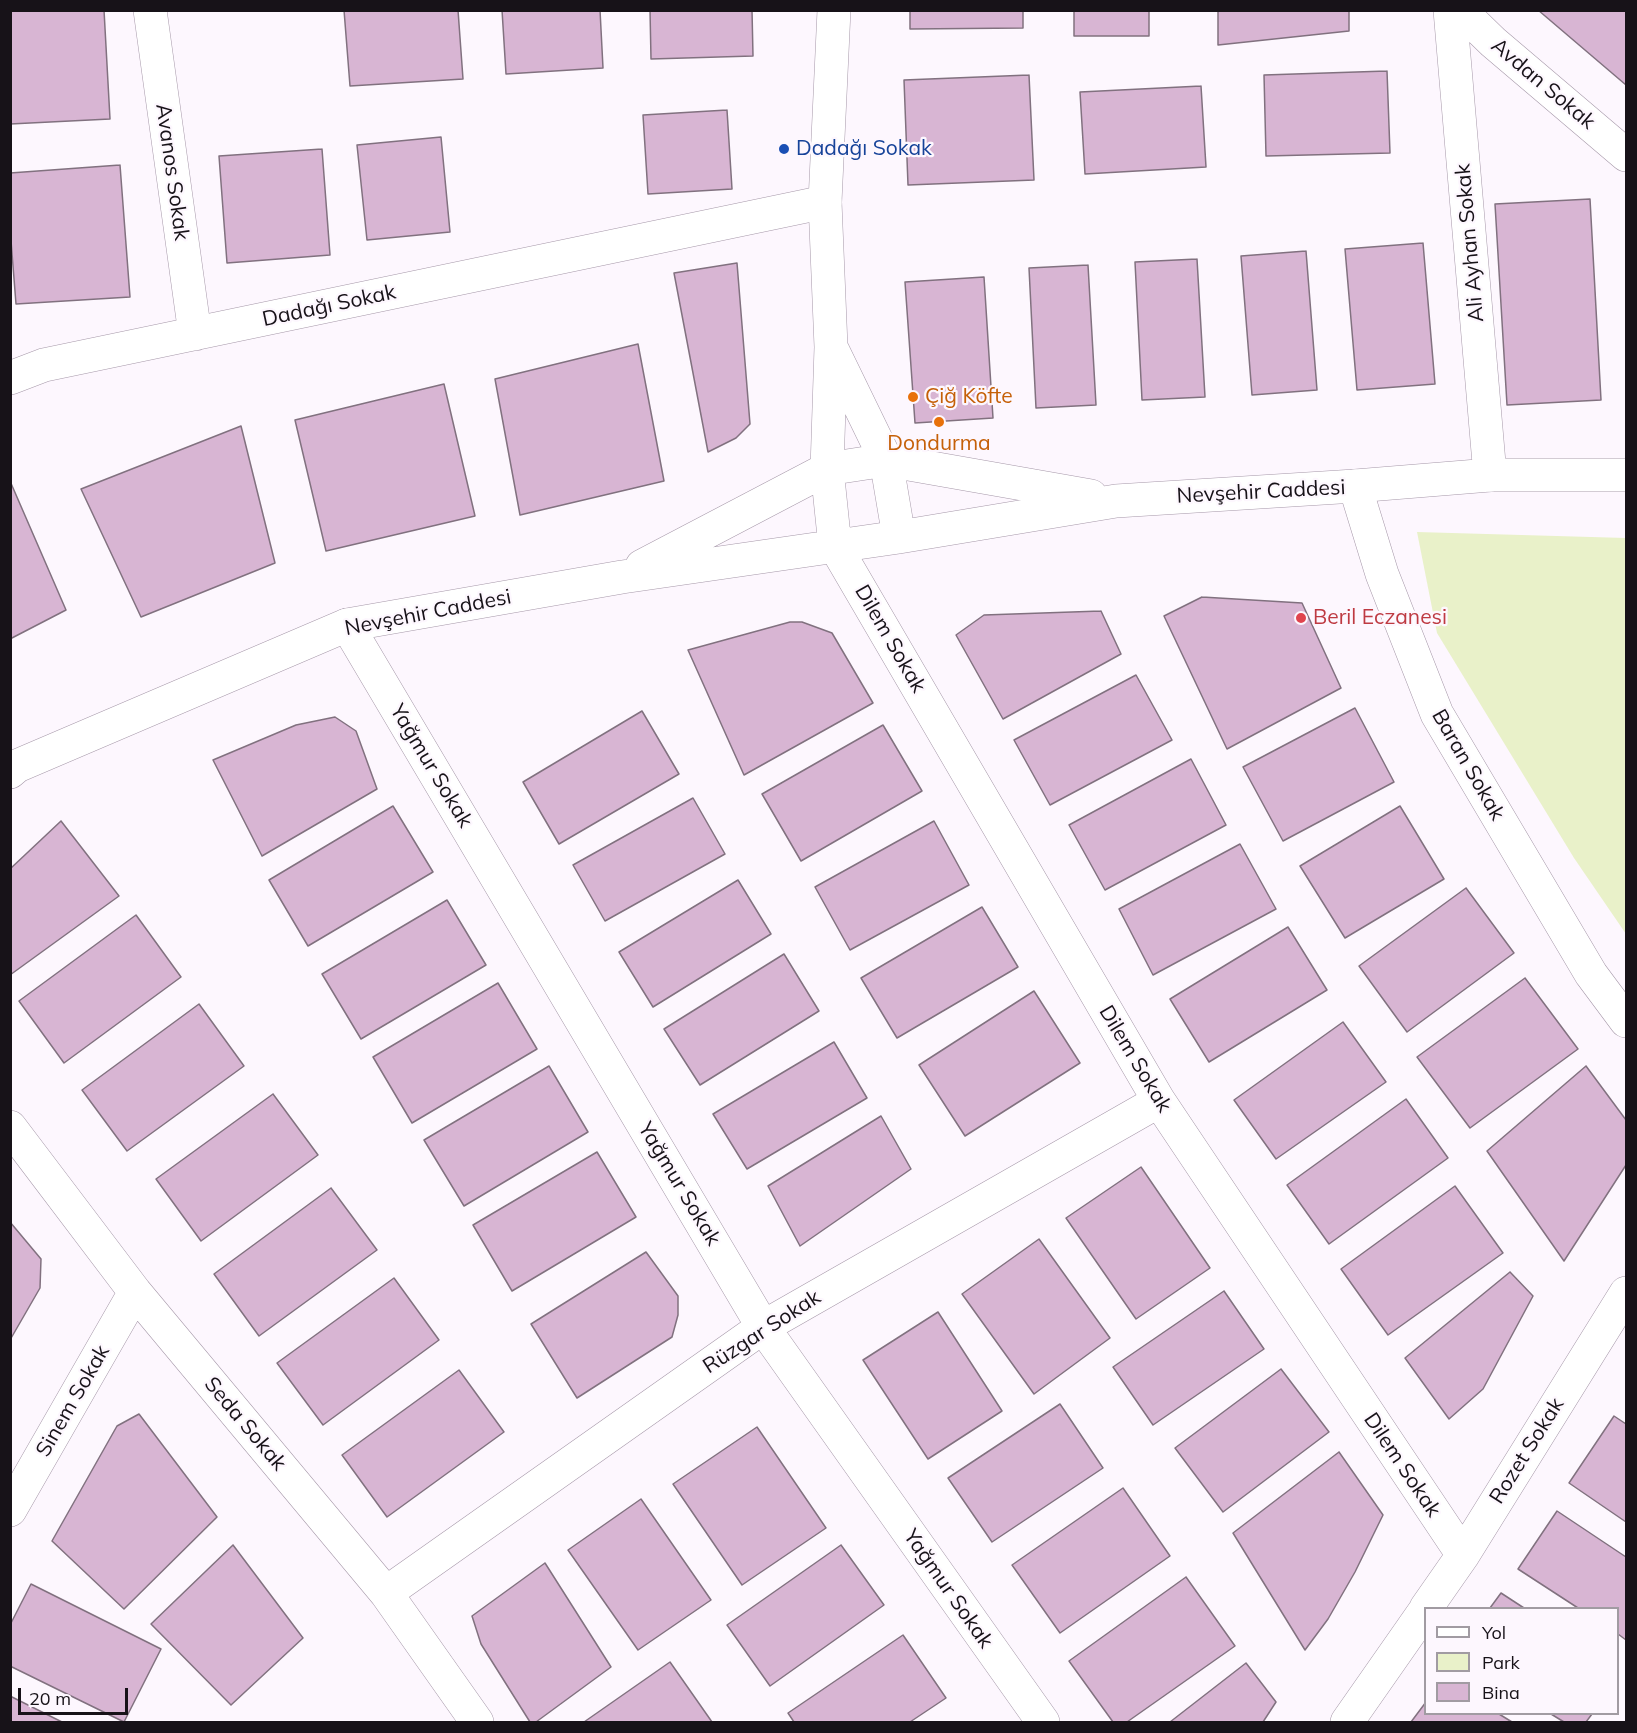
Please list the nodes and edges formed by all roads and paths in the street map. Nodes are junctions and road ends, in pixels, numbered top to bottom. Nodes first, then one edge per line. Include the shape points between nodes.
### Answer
1 (150, 10) edge
2 (834, 10) edge
3 (1450, 10) edge
4 (1460, 10) edge
5 (1626, 155) edge
6 (825, 202) junction
7 (195, 334) junction
8 (831, 347) junction
9 (10, 378) edge
10 (886, 460) junction
11 (827, 469) junction
12 (1490, 475) junction
13 (1626, 475) edge
14 (1355, 486) junction
15 (1116, 501) junction
16 (898, 537) junction
17 (835, 546) junction
18 (622, 577) junction
19 (347, 625) junction
20 (10, 772) edge
21 (1626, 1021) edge
22 (1159, 1101) junction
23 (10, 1127) edge
24 (135, 1292) junction
25 (1626, 1293) edge
26 (763, 1327) junction
27 (10, 1510) edge
28 (1463, 1555) junction
29 (386, 1593) junction
30 (1427, 1607) edge
31 (1424, 1612) edge
32 (477, 1722) edge
33 (1043, 1722) edge
34 (1347, 1722) edge

1 - 7 street, Avanos Sokak
2 - 6 street
3 - 12 street, Ali Ayhan Sokak
4 - 5 street, Avdan Sokak
6 - 7 street, Dadağı Sokak
6 - 8 street
7 - 9 street, Dadağı Sokak via 44,365
8 - 10 street
8 - 11 street
10 - 11 street
10 - 15 street
10 - 16 street
11 - 17 street
11 - 18 street
12 - 13 street, Nevşehir Caddesi
12 - 14 street, Nevşehir Caddesi
14 - 15 street, Nevşehir Caddesi
14 - 21 street, Baran Sokak via 1382,574 1437,714 1591,974
15 - 16 street, Nevşehir Caddesi
16 - 17 street, Nevşehir Caddesi
17 - 18 street, Nevşehir Caddesi
17 - 22 street, Dilem Sokak
18 - 19 street, Nevşehir Caddesi
19 - 20 street, Nevşehir Caddesi via 17,765
19 - 26 street, Yağmur Sokak
22 - 26 street, Rüzgar Sokak
22 - 28 street, Dilem Sokak
23 - 24 street, Seda Sokak
24 - 27 street, Sinem Sokak
24 - 29 street, Seda Sokak
25 - 28 street, Rozet Sokak
26 - 29 street, Rüzgar Sokak
26 - 33 street, Yağmur Sokak
28 - 30 street, Rozet Sokak
29 - 32 street, Seda Sokak
31 - 34 street, Rozet Sokak

